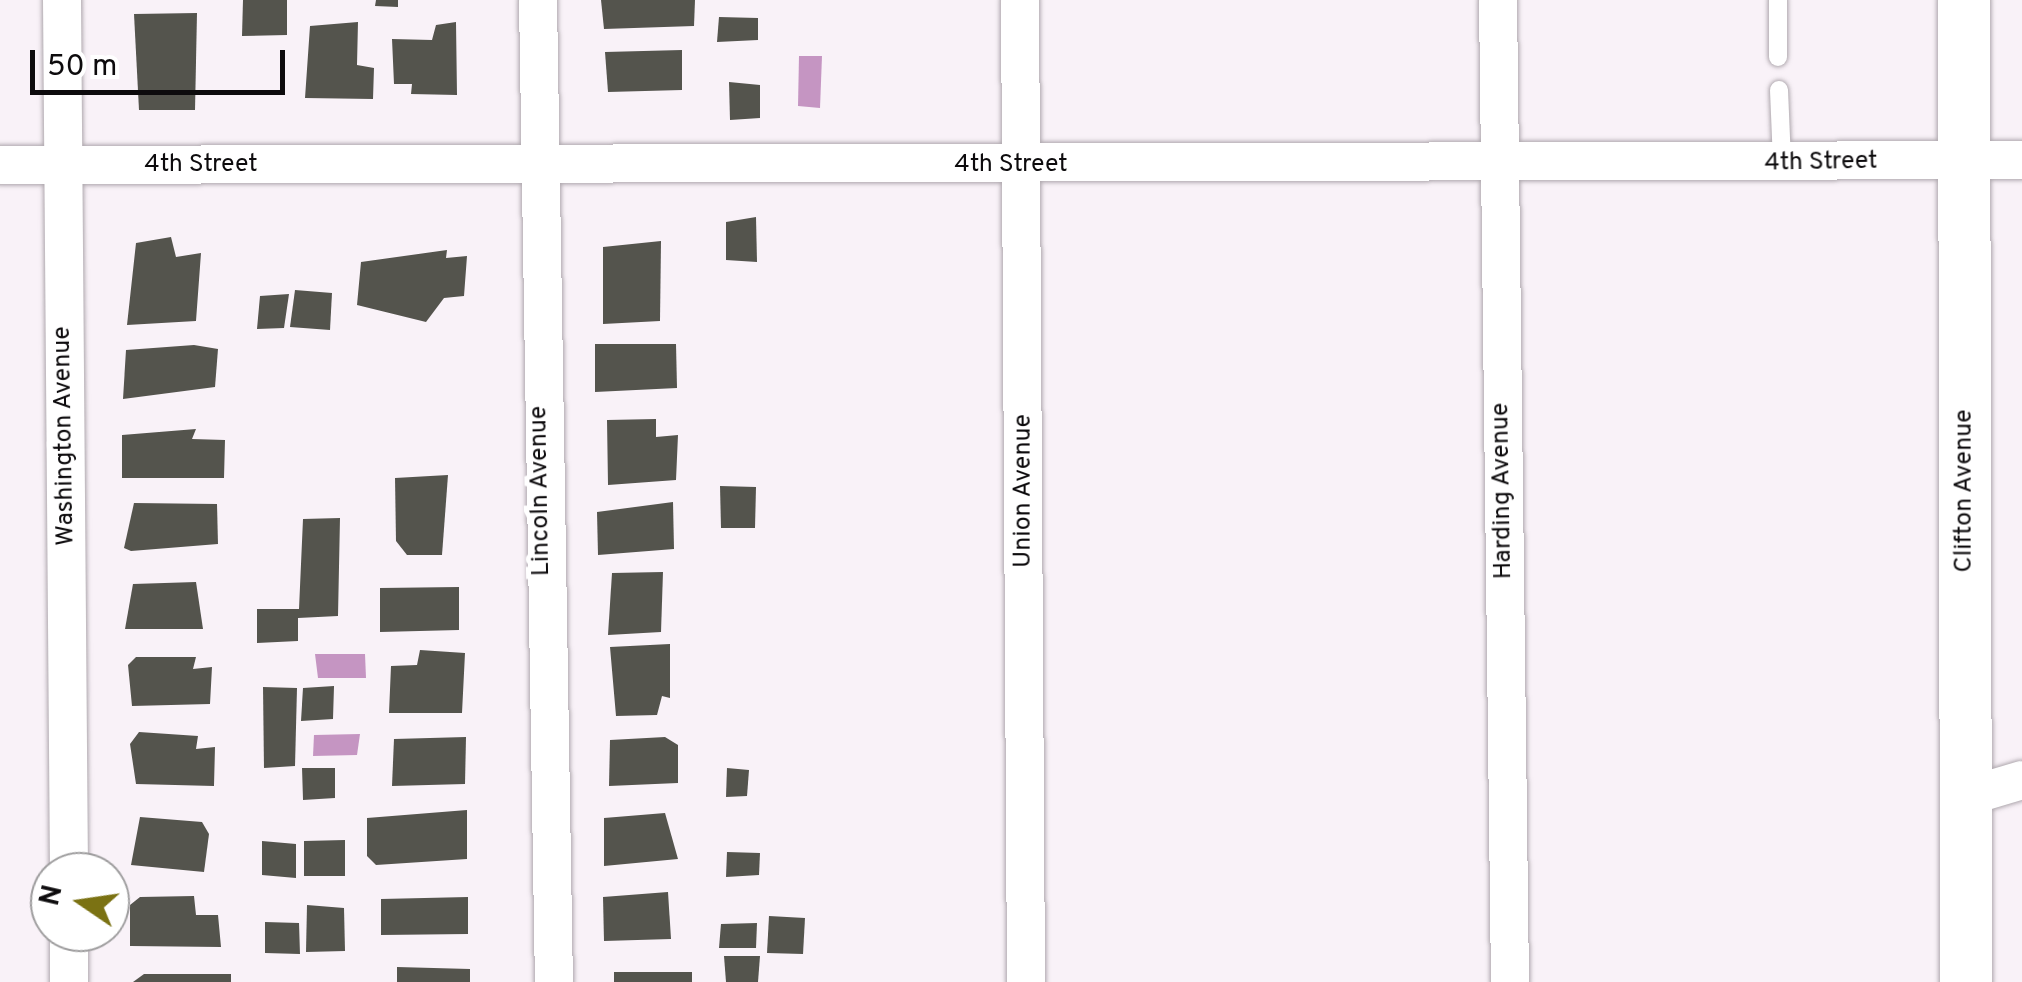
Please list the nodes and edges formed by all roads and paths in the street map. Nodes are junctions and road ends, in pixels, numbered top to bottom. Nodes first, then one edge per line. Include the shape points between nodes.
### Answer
1 (62, 0) edge
2 (538, 0) edge
3 (1020, 0) edge
4 (1498, 0) edge
5 (1778, 0) edge
6 (1964, 0) edge
7 (1778, 57) dead end
8 (1779, 90) dead end
9 (1964, 160) junction
10 (2022, 160) edge
11 (1782, 163) junction
12 (61, 164) junction
13 (1022, 164) junction
14 (0, 165) edge
15 (538, 168) junction
16 (1499, 168) junction
17 (2022, 780) edge
18 (1965, 798) junction
19 (68, 852) edge
20 (69, 952) edge
21 (69, 982) edge
22 (554, 982) edge
23 (1026, 982) edge
24 (1510, 982) edge
25 (1966, 982) edge

1 - 12 street, Washington Avenue
2 - 15 street, Lincoln Avenue
3 - 13 street, Union Avenue
4 - 16 street, Harding Avenue
5 - 7 lane
6 - 9 main road, Clifton Avenue
8 - 11 lane
9 - 10 street, 4th Street
9 - 11 street, 4th Street
9 - 18 main road, Clifton Avenue
11 - 16 street, 4th Street
12 - 14 street, 4th Street
12 - 15 street, 4th Street
12 - 19 street, Washington Avenue
13 - 15 street, 4th Street
13 - 16 street, 4th Street
13 - 23 street, Union Avenue
15 - 22 street, Lincoln Avenue
16 - 24 street, Harding Avenue
17 - 18 street
18 - 25 main road, Clifton Avenue
20 - 21 street

